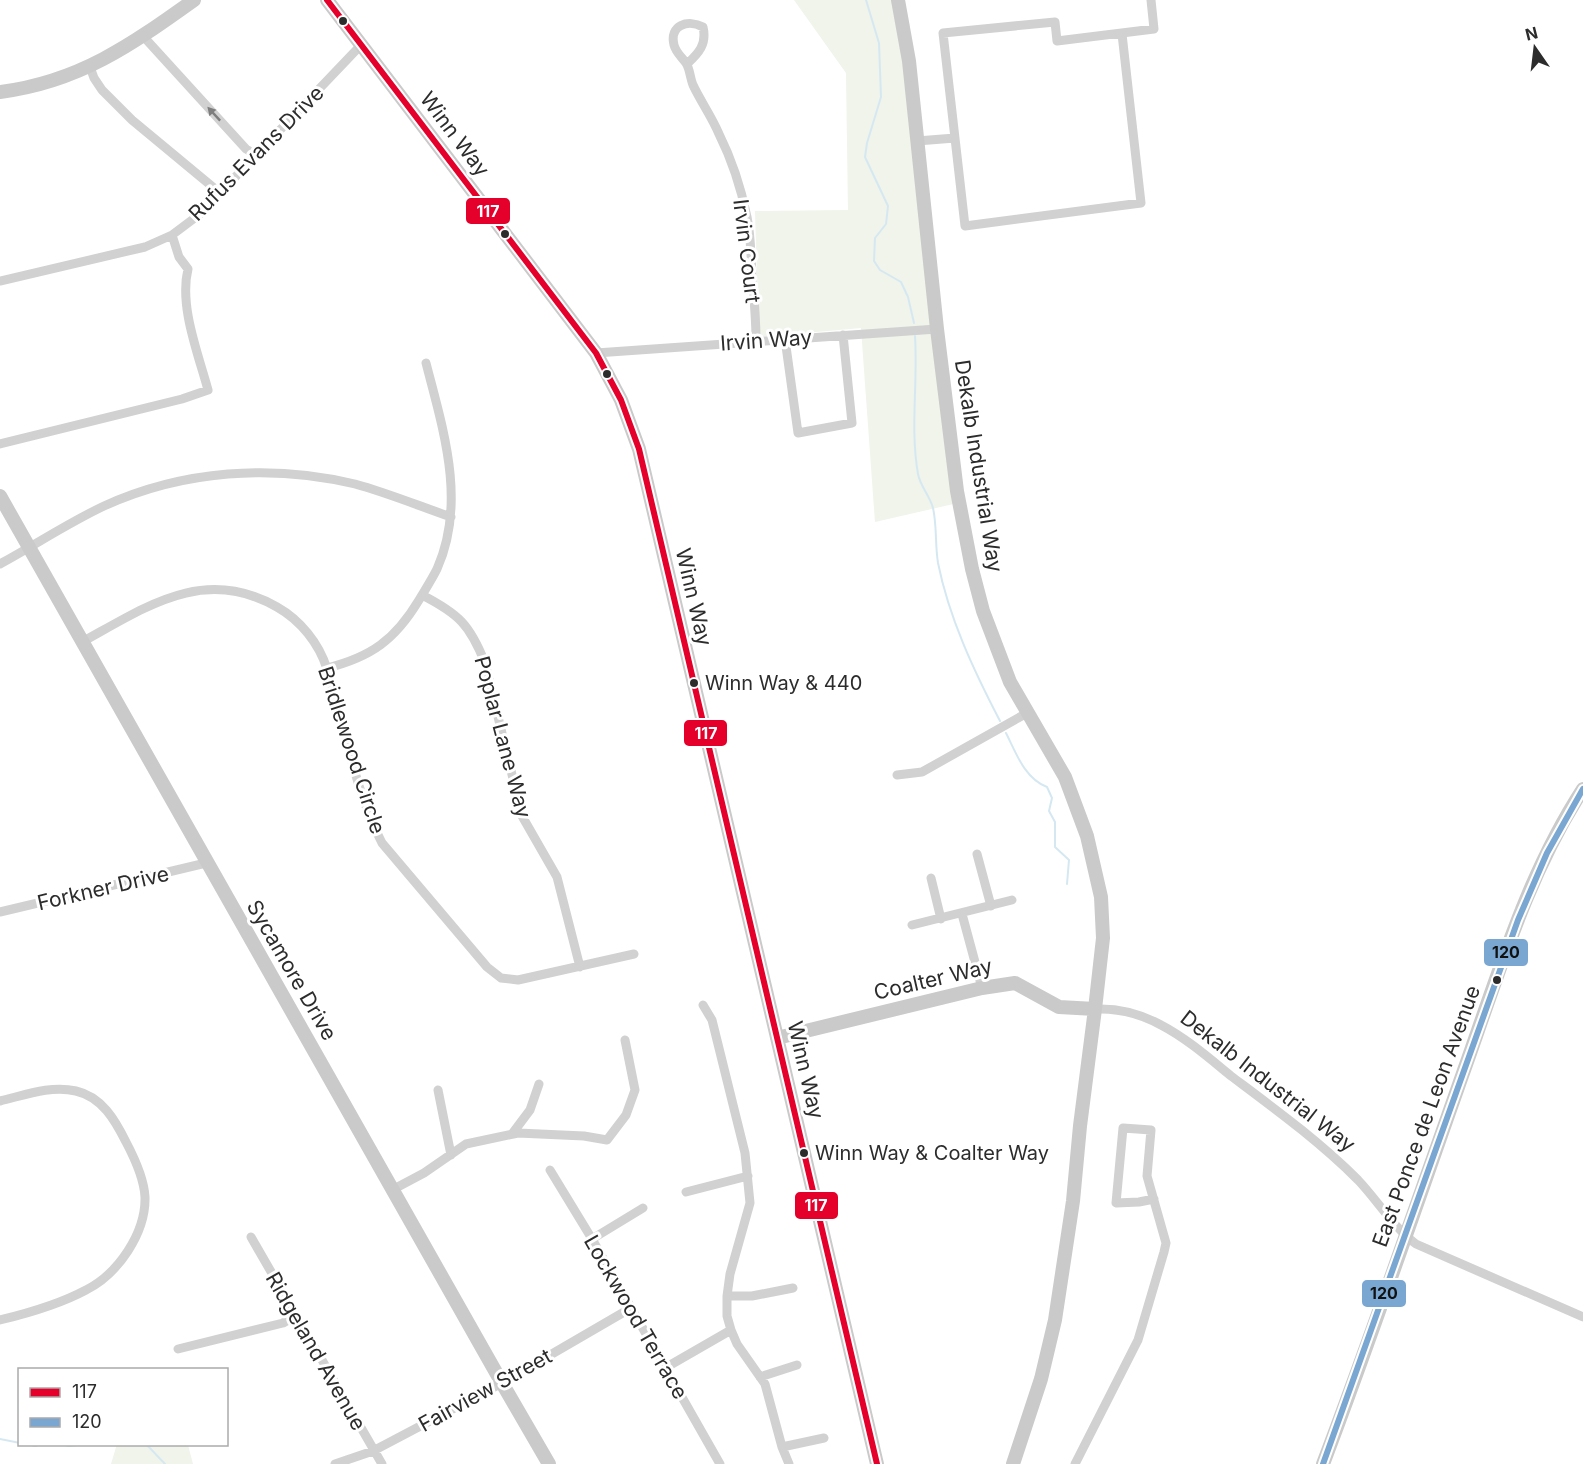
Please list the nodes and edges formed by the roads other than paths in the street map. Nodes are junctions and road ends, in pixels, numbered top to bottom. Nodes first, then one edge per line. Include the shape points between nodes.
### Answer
1 (194, 0) edge
2 (327, 0) edge
3 (898, 0) edge
4 (1151, 0) edge
5 (1122, 34) junction
6 (142, 36) junction
7 (362, 45) junction
8 (687, 64) junction
9 (90, 67) junction
10 (0, 92) edge
11 (955, 138) junction
12 (917, 141) junction
13 (256, 155) junction
14 (220, 193) junction
15 (172, 235) junction
16 (0, 281) edge
17 (936, 329) junction
18 (843, 335) junction
19 (785, 339) junction
20 (756, 340) junction
21 (596, 353) junction
22 (426, 363) dead end
23 (0, 444) edge
24 (0, 496) edge
25 (451, 517) junction
26 (28, 547) junction
27 (0, 564) edge
28 (422, 595) junction
29 (82, 642) junction
30 (327, 668) junction
31 (1027, 713) junction
32 (897, 775) dead end
33 (1583, 789) edge
34 (978, 854) dead end
35 (206, 863) junction
36 (931, 878) dead end
37 (1012, 900) dead end
38 (991, 906) junction
39 (0, 912) edge
40 (962, 914) junction
41 (941, 919) junction
42 (912, 926) dead end
43 (634, 954) dead end
44 (580, 967) junction
45 (982, 988) junction
46 (703, 1005) dead end
47 (1095, 1009) junction
48 (777, 1038) junction
49 (626, 1040) dead end
50 (539, 1084) dead end
51 (438, 1090) dead end
52 (0, 1101) edge
53 (512, 1134) junction
54 (451, 1155) junction
55 (550, 1170) dead end
56 (748, 1176) junction
57 (392, 1190) junction
58 (686, 1192) dead end
59 (1154, 1199) junction
60 (643, 1208) dead end
61 (1405, 1236) junction
62 (251, 1237) dead end
63 (592, 1239) junction
64 (793, 1288) dead end
65 (727, 1296) junction
66 (631, 1308) junction
67 (295, 1316) junction
68 (1583, 1317) edge
69 (0, 1320) edge
70 (731, 1330) junction
71 (178, 1349) dead end
72 (797, 1365) dead end
73 (665, 1368) junction
74 (760, 1377) junction
75 (502, 1383) junction
76 (824, 1438) dead end
77 (782, 1447) junction
78 (373, 1451) junction
79 (334, 1464) edge
80 (382, 1464) edge
81 (549, 1464) edge
82 (720, 1464) edge
83 (789, 1464) edge
84 (877, 1464) edge
85 (1013, 1464) edge
86 (1075, 1464) edge
87 (1323, 1464) edge

1 - 6 street
2 - 7 street, Winn Way
3 - 12 street, Dekalb Industrial Way
4 - 5 street via 1154,29
5 - 11 street via 1057,41 1055,22 943,33
5 - 11 street via 1141,202 965,226
6 - 9 street
13 -> 6 street via 246,149
7 - 13 street, Rufus Evans Drive
7 - 21 street, Winn Way
8 - 8 street, Irvin Court via 705,40 703,27 694,22 675,30 673,38 678,56
8 - 20 street, Irvin Court via 693,85 731,161 747,218
9 - 10 street via 59,80
9 - 14 street via 102,90 132,120
11 - 12 street
12 - 17 street, Dekalb Industrial Way
13 - 14 street, Rufus Evans Drive
14 - 15 street, Rufus Evans Drive
15 - 16 street, Rufus Evans Drive via 130,252
15 - 23 street via 188,269 186,302 208,390
17 - 18 street, Irvin Way
17 - 31 street, Dekalb Industrial Way via 957,491 972,569 994,644
18 - 19 street, Irvin Way
18 - 19 street via 852,423 798,433
19 - 20 street, Irvin Way
20 - 21 street, Irvin Way
21 - 48 street, Winn Way via 621,400 639,449
22 - 25 street via 449,456
24 - 26 street, Sycamore Drive
25 - 26 street via 322,477 228,474 183,480 129,496
25 - 28 street via 437,568
26 - 27 street
26 - 29 street, Sycamore Drive
28 - 30 street via 388,641 363,657
28 - 44 street, Poplar Lane Way via 452,612 477,643 522,816 557,877
29 - 30 street, Bridlewood Circle via 172,595 222,589 255,596 283,610 308,633
29 - 35 street, Sycamore Drive
30 - 44 street, Bridlewood Circle via 359,780 382,843 487,967 501,978 518,980
31 - 32 street via 922,772
31 - 47 street, Dekalb Industrial Way via 1065,777 1089,846 1101,897 1102,938
33 - 61 street, East Ponce de Leon Avenue via 1558,830 1527,896
34 - 38 street
35 - 39 street, Forkner Drive
35 - 57 street, Sycamore Drive
36 - 41 street
37 - 38 street
38 - 40 street
40 - 41 street
40 - 45 street
41 - 42 street
43 - 44 street, Bridlewood Circle
45 - 47 street, Coalter Way via 1015,983 1059,1007
45 - 48 street, Coalter Way
46 - 56 street via 712,1020
47 - 61 street, Dekalb Industrial Way via 1149,1019 1191,1045 1337,1159
47 - 85 street via 1055,1320 1041,1379
48 - 84 street, Winn Way
49 - 53 street via 634,1089 626,1115 607,1140
50 - 53 street via 530,1110
51 - 54 street
52 - 69 street via 56,1089 78,1092 99,1102 112,1116 131,1152 145,1197 142,1222 126,1254 109,1274 87,1290
53 - 54 street via 466,1144
54 - 57 street
55 - 63 street, Lockwood Terrace
56 - 58 street
56 - 65 street via 750,1203 729,1274
57 - 75 street, Sycamore Drive
59 - 59 street via 1147,1176 1151,1130 1124,1128 1116,1203
59 - 86 street via 1166,1243 1161,1263 1138,1340
60 - 63 street
61 - 68 street, Dekalb Industrial Way via 1428,1251
61 - 87 street, East Ponce de Leon Avenue
62 - 67 street, Ridgeland Avenue
63 - 66 street, Lockwood Terrace
64 - 65 street via 752,1296
65 - 70 street
66 - 73 street, Lockwood Terrace
66 - 75 street, Fairview Street
67 - 71 street via 283,1323
67 - 78 street, Ridgeland Avenue
70 - 73 street
70 - 74 street
72 - 74 street
73 - 82 street, Lockwood Terrace
74 - 77 street
75 - 78 street, Fairview Street
75 - 81 street, Sycamore Drive
76 - 77 street
77 - 83 street
78 - 79 street, Fairview Street
78 - 80 street, Ridgeland Avenue

